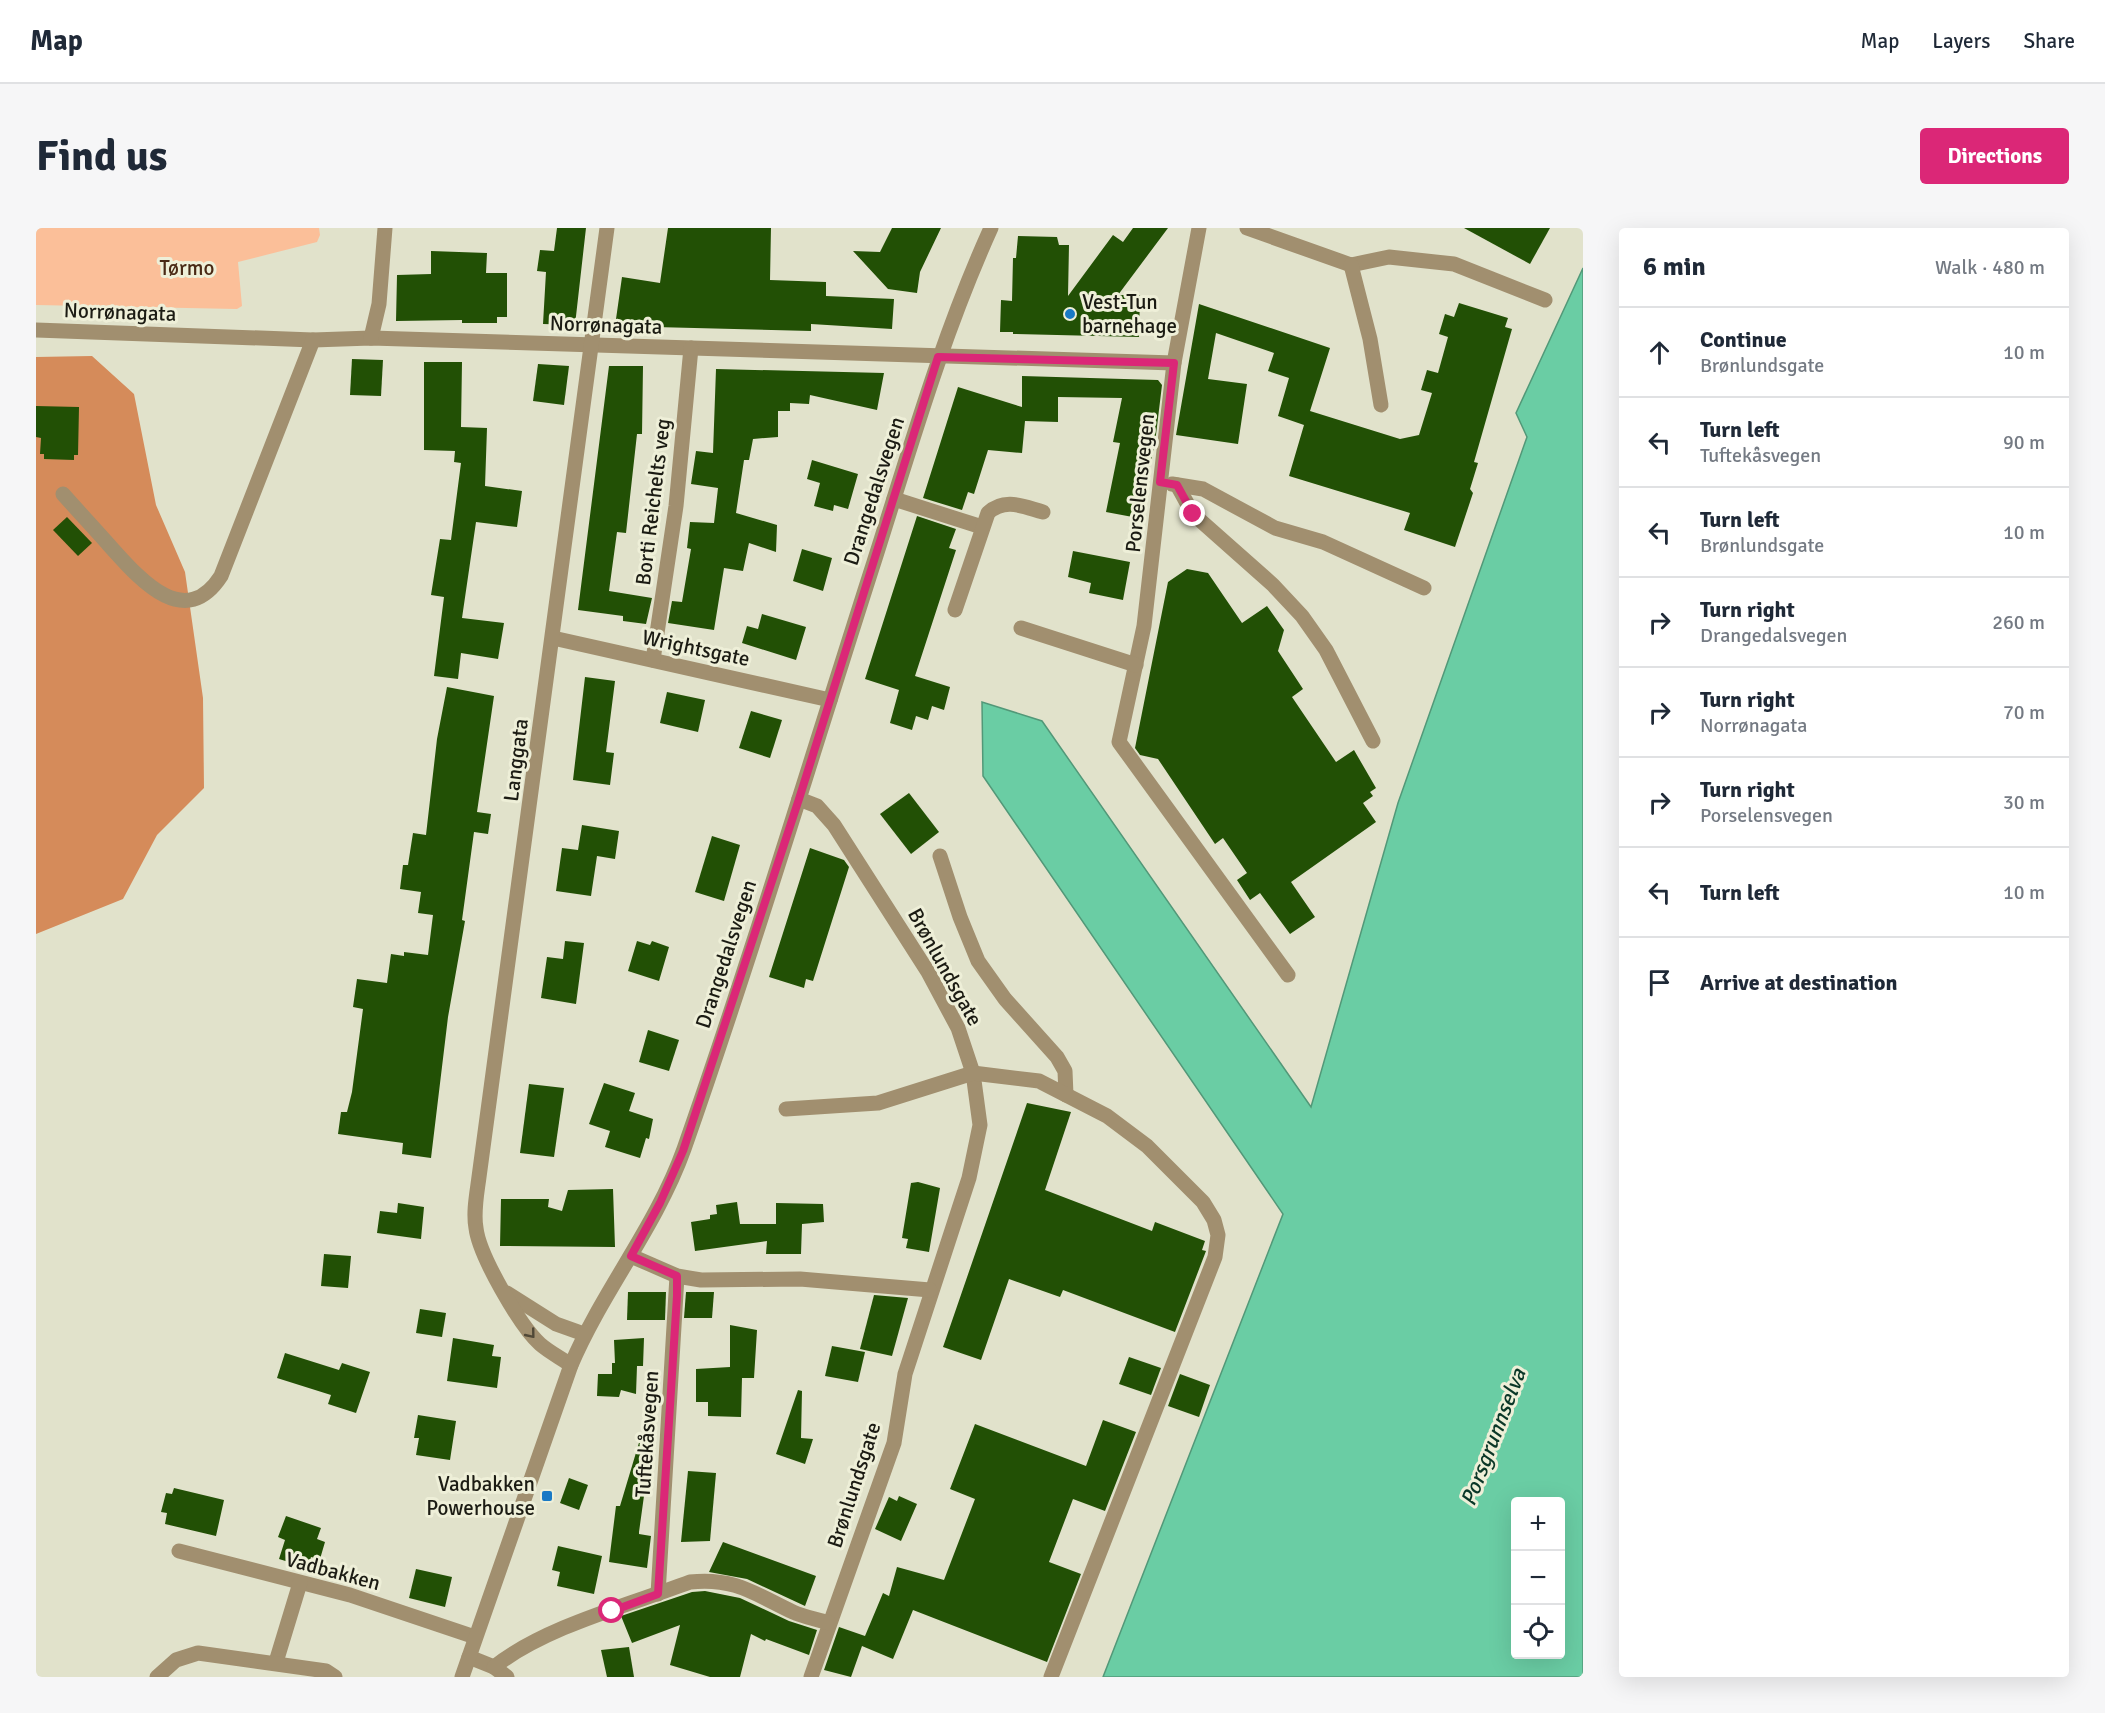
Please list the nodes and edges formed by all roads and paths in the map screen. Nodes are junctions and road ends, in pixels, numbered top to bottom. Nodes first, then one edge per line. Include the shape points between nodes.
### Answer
1 (385, 228) edge
2 (607, 228) edge
3 (1199, 228) edge
4 (987, 229) edge
5 (1254, 229) edge
6 (1351, 265) junction
7 (1545, 300) dead end
8 (36, 330) edge
9 (370, 338) junction
10 (314, 340) junction
11 (591, 345) junction
12 (692, 348) junction
13 (938, 357) junction
14 (1174, 363) junction
15 (1381, 405) dead end
16 (1160, 482) junction
17 (1177, 485) junction
18 (63, 494) dead end
19 (894, 499) junction
20 (1043, 512) dead end
21 (982, 527) junction
22 (1424, 588) dead end
23 (955, 610) dead end
24 (1021, 628) dead end
25 (553, 638) junction
26 (653, 660) junction
27 (1136, 665) junction
28 (830, 700) junction
29 (1373, 741) dead end
30 (799, 799) junction
31 (940, 856) dead end
32 (1288, 975) dead end
33 (973, 1073) junction
34 (1066, 1095) junction
35 (786, 1109) dead end
36 (631, 1256) junction
37 (677, 1276) junction
38 (930, 1290) junction
39 (505, 1291) junction
40 (584, 1334) junction
41 (571, 1365) junction
42 (179, 1551) dead end
43 (300, 1583) junction
44 (658, 1594) junction
45 (830, 1623) junction
46 (475, 1637) junction
47 (469, 1657) junction
48 (276, 1662) junction
49 (494, 1667) junction
50 (157, 1677) edge
51 (335, 1677) edge
52 (462, 1677) edge
53 (507, 1677) edge
54 (811, 1677) edge
55 (1051, 1677) edge

1 - 9 street via 379,304
2 - 11 street, Langgata
3 - 14 street, Porselensvegen
4 - 13 street, Drangedalsvegen
5 - 6 street
6 - 7 street via 1389,257 1454,264
6 - 15 street via 1370,339
8 - 10 street, Norrønagata
9 - 10 street, Norrønagata
9 - 11 street, Norrønagata
10 - 18 street via 212,591 185,601 154,590
11 - 12 street, Norrønagata
11 - 25 street, Langgata
12 - 13 street, Norrønagata
12 - 26 street, Borti Reichelts veg via 676,506
13 - 14 street, Norrønagata
13 - 19 street, Drangedalsvegen
14 - 16 street, Porselensvegen
16 - 17 street
16 - 27 street, Porselensvegen
17 - 22 street via 1203,489 1275,528 1323,542
17 - 29 street via 1193,514 1302,616 1326,650
19 - 21 street
19 - 28 street, Drangedalsvegen
20 - 21 street via 1011,503 997,505
21 - 23 street
24 - 27 street
25 - 26 street, Wrightsgate
25 - 39 street, Langgata via 476,1204 479,1246
26 - 28 street, Wrightsgate
27 - 32 street, Porselensvegen via 1119,742
28 - 30 street, Drangedalsvegen
30 - 33 street, Brønlundsgate via 817,806 861,863 958,1028
30 - 36 street, Drangedalsvegen via 683,1151
31 - 34 street via 978,961 1005,999 1057,1057 1065,1071
33 - 34 street via 1039,1081
33 - 35 street via 878,1103
33 - 38 street, Brønlundsgate via 980,1125 972,1167
34 - 55 street via 1107,1116 1147,1146 1203,1203 1218,1235 1211,1268
36 - 37 street
36 - 40 street, Drangedalsvegen
37 - 38 street via 701,1280 800,1279
37 - 44 street, Tuftekåsvegen
38 - 45 street, Brønlundsgate via 905,1374 894,1443
39 - 40 street, Langgata via 556,1324
39 -> 41 street, Langgata via 540,1344
40 - 41 street, Drangedalsvegen
41 - 46 street, Drangedalsvegen
42 - 43 street, Vadbakken
43 - 46 street, Vadbakken via 350,1595
43 - 48 street
44 - 45 street via 697,1581 736,1584 796,1613
44 - 49 street via 545,1635
45 - 54 street, Brønlundsgate
46 - 47 street, Drangedalsvegen
47 - 49 street
47 - 52 street, Drangedalsvegen
48 - 50 street via 198,1653 176,1660
48 - 51 street via 326,1671
49 - 53 street

